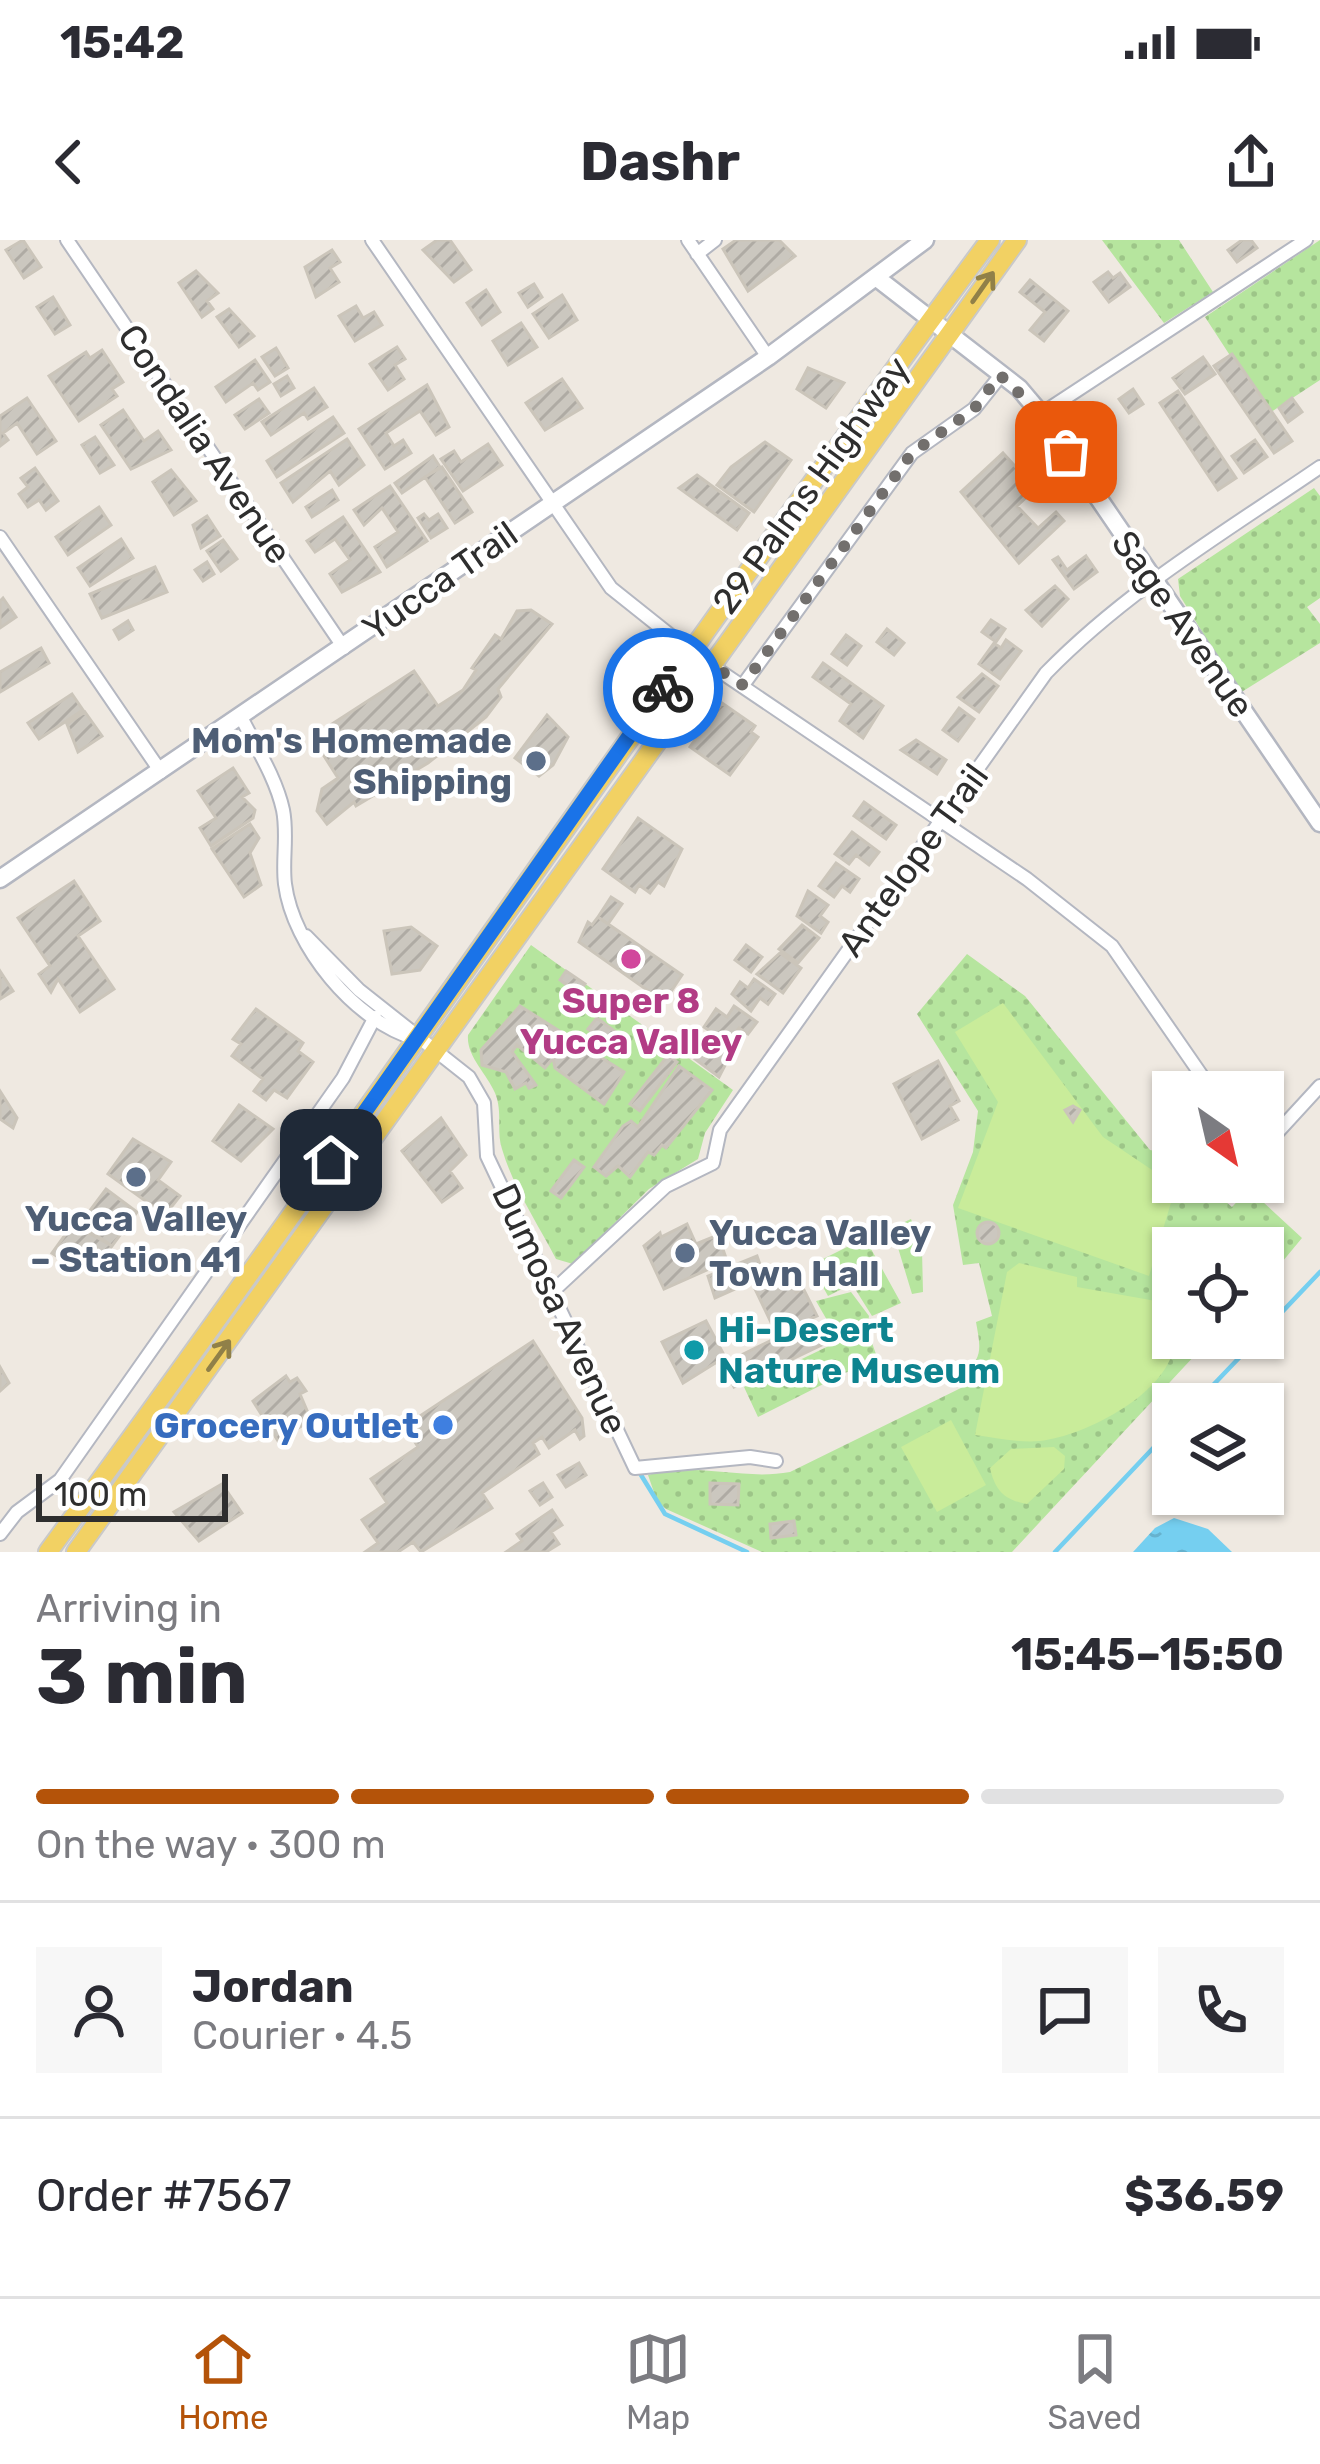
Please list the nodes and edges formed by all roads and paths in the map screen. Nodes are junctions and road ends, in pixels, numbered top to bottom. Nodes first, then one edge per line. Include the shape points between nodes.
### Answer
1 (67, 240) edge
2 (373, 240) edge
3 (688, 240) edge
4 (715, 240) edge
5 (925, 240) edge
6 (990, 240) edge
7 (1017, 240) edge
8 (1306, 240) edge
9 (697, 254) junction
10 (877, 278) junction
11 (931, 320) junction
12 (950, 334) junction
13 (768, 357) junction
14 (1000, 375) junction
15 (1041, 414) junction
16 (1318, 473) edge
17 (552, 504) junction
18 (0, 536) edge
19 (1152, 580) junction
20 (344, 647) junction
21 (689, 651) junction
22 (711, 663) junction
23 (743, 685) junction
24 (241, 717) junction
25 (161, 772) junction
26 (941, 821) junction
27 (1320, 823) edge
28 (0, 879) edge
29 (306, 936) junction
30 (375, 1017) junction
31 (417, 1039) junction
32 (434, 1051) junction
33 (1199, 1071) edge
34 (1320, 1086) edge
35 (1284, 1125) edge
36 (553, 1291) junction
37 (776, 1461) dead end
38 (0, 1534) edge
39 (48, 1552) edge
40 (76, 1552) edge

1 - 20 street, Condalia Avenue
2 - 17 street
3 - 9 street
4 - 9 street
5 - 10 street
6 - 11 main road, 29 Palms Highway
12 -> 7 main road, 29 Palms Highway
8 - 15 street
9 - 13 street
10 - 11 street, Sage Avenue
10 - 13 street, Yucca Trail
11 - 12 street, Sage Avenue
11 - 21 main road, 29 Palms Highway
12 - 14 street, Sage Avenue
12 - 22 main road, 29 Palms Highway
13 - 17 street, Yucca Trail
14 - 15 street, Sage Avenue
14 - 23 street via 974,409 912,453
15 - 19 street, Sage Avenue
16 - 19 street, Antelope Trail
17 - 20 street, Yucca Trail
17 - 21 street via 610,588
18 - 25 street
19 - 26 street, Antelope Trail via 1046,673
19 - 27 street, Sage Avenue
20 - 24 street, Yucca Trail
21 - 22 street
21 - 31 main road, 29 Palms Highway
22 - 23 street
22 - 32 main road, 29 Palms Highway
23 - 26 street
24 - 25 street, Yucca Trail
24 - 29 street, Dumosa Avenue via 277,788 285,884
25 - 28 street, Yucca Trail
26 - 33 street via 1112,946
26 - 36 street, Antelope Trail via 720,1130 713,1163 666,1186
29 - 30 street, Dumosa Avenue via 316,963
29 - 31 street, Dumosa Avenue
30 - 31 street, Dumosa Avenue
30 - 38 street via 343,1078 60,1480
31 - 32 street, Dumosa Avenue
31 - 39 main road, 29 Palms Highway
32 - 36 street, Dumosa Avenue via 469,1078 484,1102 487,1156
40 -> 32 main road, 29 Palms Highway
34 - 35 street
36 - 37 street, Dumosa Avenue via 635,1468

